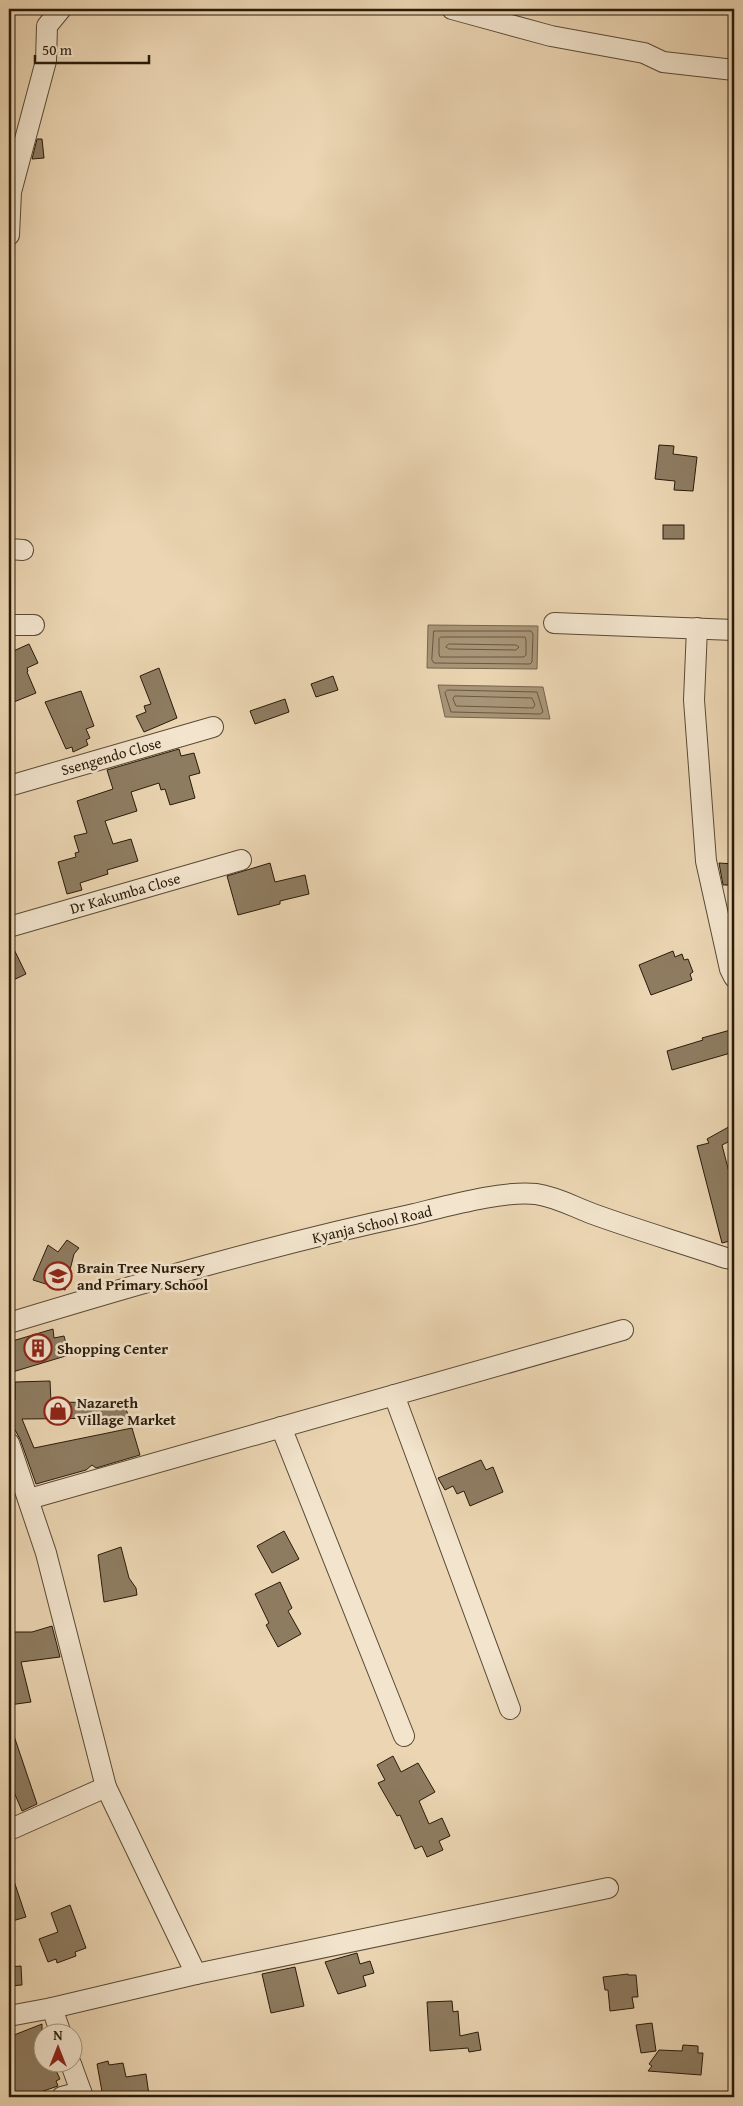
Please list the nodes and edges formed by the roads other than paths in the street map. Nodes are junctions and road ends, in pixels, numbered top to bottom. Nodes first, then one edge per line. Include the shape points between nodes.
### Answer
1 (61, 9) edge
2 (452, 9) edge
3 (734, 70) edge
4 (18, 135) edge
5 (9, 234) edge
6 (554, 623) dead end
7 (9, 625) edge
8 (34, 625) dead end
9 (698, 628) junction
10 (734, 630) edge
11 (213, 727) dead end
12 (9, 786) edge
13 (241, 860) dead end
14 (9, 927) edge
15 (734, 977) edge
16 (734, 1258) edge
17 (9, 1322) edge
18 (623, 1330) dead end
19 (394, 1395) junction
20 (282, 1427) junction
21 (9, 1443) edge
22 (29, 1499) junction
23 (510, 1709) dead end
24 (404, 1736) dead end
25 (106, 1787) junction
26 (9, 1830) edge
27 (608, 1888) dead end
28 (196, 1974) junction
29 (52, 2008) junction
30 (9, 2016) edge
31 (58, 2024) edge
32 (72, 2074) edge
33 (75, 2095) edge

1 - 4 street via 47,26 46,61
2 - 3 street via 551,36 644,53 664,62
4 - 5 street
6 - 9 street
7 - 8 street
9 - 10 street
9 - 15 street via 694,700 706,861
11 - 12 street, Ssengendo Close
13 - 14 street, Dr Kakumba Close
16 - 17 street, Kyanja School Road via 600,1216 566,1202 524,1194 354,1227
18 - 19 street
19 - 20 street
19 - 23 street
20 - 22 street
20 - 24 street
21 - 22 street
22 - 25 street via 46,1552
25 - 26 street
25 - 28 street
27 - 28 street
28 - 29 street
29 - 30 street
29 - 31 street
32 - 33 street

